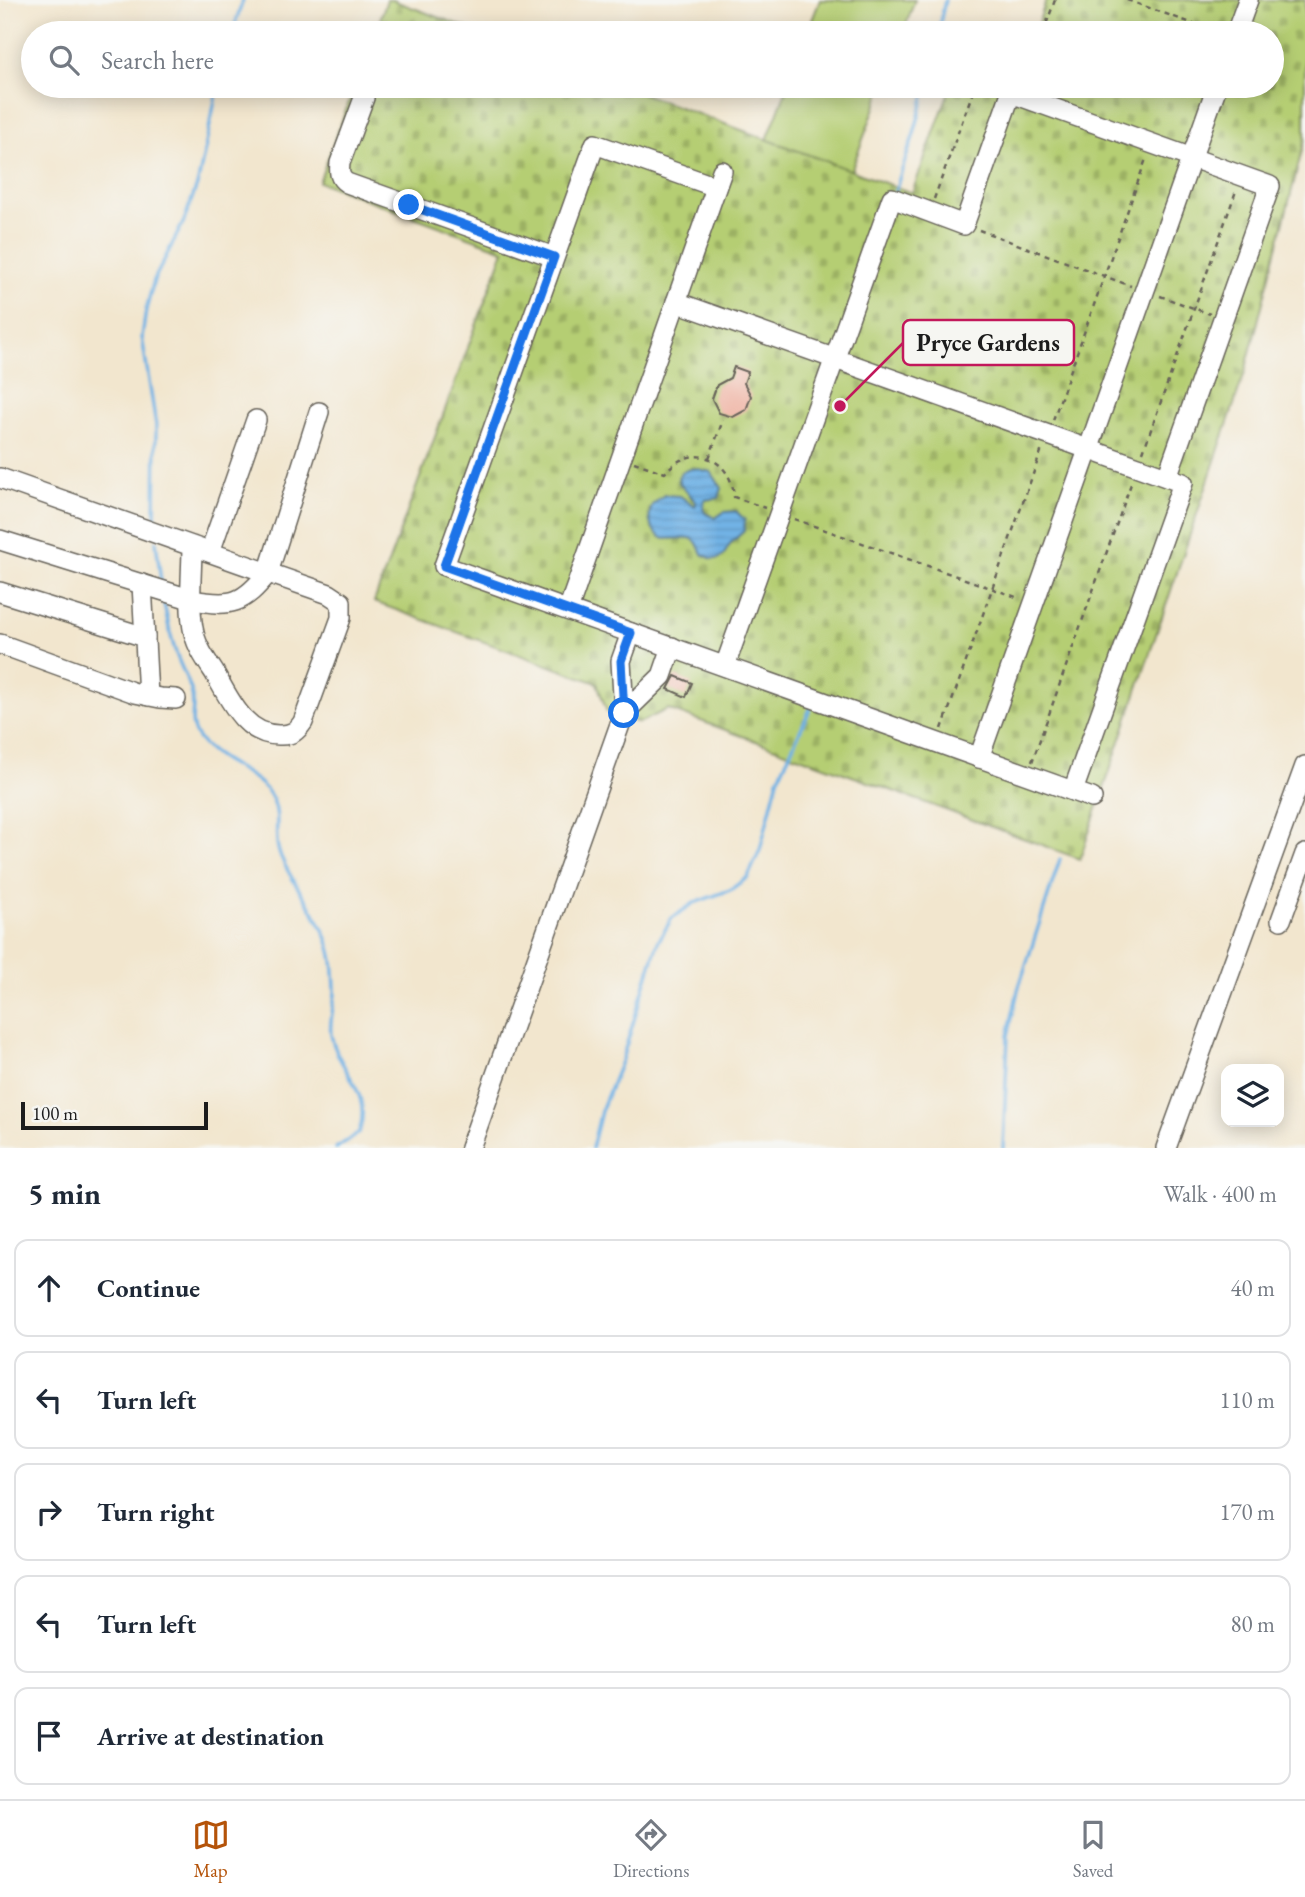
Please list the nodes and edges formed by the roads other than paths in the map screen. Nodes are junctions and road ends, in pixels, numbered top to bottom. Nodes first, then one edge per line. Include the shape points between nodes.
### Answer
1 (1248, 0) edge
2 (1240, 21) edge
3 (364, 98) dead end
4 (1009, 98) edge
5 (1025, 98) edge
6 (1213, 98) edge
7 (1192, 158) junction
8 (554, 257) junction
9 (676, 302) junction
10 (835, 359) junction
11 (319, 412) dead end
12 (256, 420) dead end
13 (1088, 449) junction
14 (1167, 477) junction
15 (0, 478) edge
16 (0, 540) edge
17 (201, 549) junction
18 (268, 573) junction
19 (142, 584) junction
20 (0, 592) edge
21 (192, 600) junction
22 (568, 610) junction
23 (631, 633) junction
24 (145, 637) junction
25 (0, 644) edge
26 (672, 647) junction
27 (724, 666) junction
28 (148, 696) junction
29 (176, 699) dead end
30 (624, 713) junction
31 (979, 758) junction
32 (1305, 765) edge
33 (1305, 854) edge
34 (1281, 920) dead end
35 (470, 1148) edge
36 (1166, 1148) edge

1 - 2 street
3 - 8 street via 340,163 342,179
4 - 10 street via 964,225 892,198
5 - 7 street
6 - 7 street
7 - 13 street
7 - 14 street via 1270,186
8 - 9 street via 595,144 719,179
8 - 22 street via 444,566
9 - 10 street
9 - 22 street
10 - 13 street
10 - 27 street
11 - 18 street
12 - 17 street
13 - 14 street
13 - 31 street
14 - 31 street via 1183,483 1083,794
15 - 17 street
16 - 19 street
17 - 18 street
17 - 21 street
18 - 21 street via 254,591 232,604
18 - 21 street via 341,602 341,618 303,722 290,734 254,729 232,703 197,642
19 - 21 street
19 - 24 street
20 - 24 street
22 - 23 street
23 - 26 street
23 - 30 street via 621,661
24 - 28 street
25 - 28 street
26 - 27 street
26 - 30 street via 662,676
27 - 31 street
28 - 29 street
30 - 35 street
32 - 36 street
33 - 34 street

